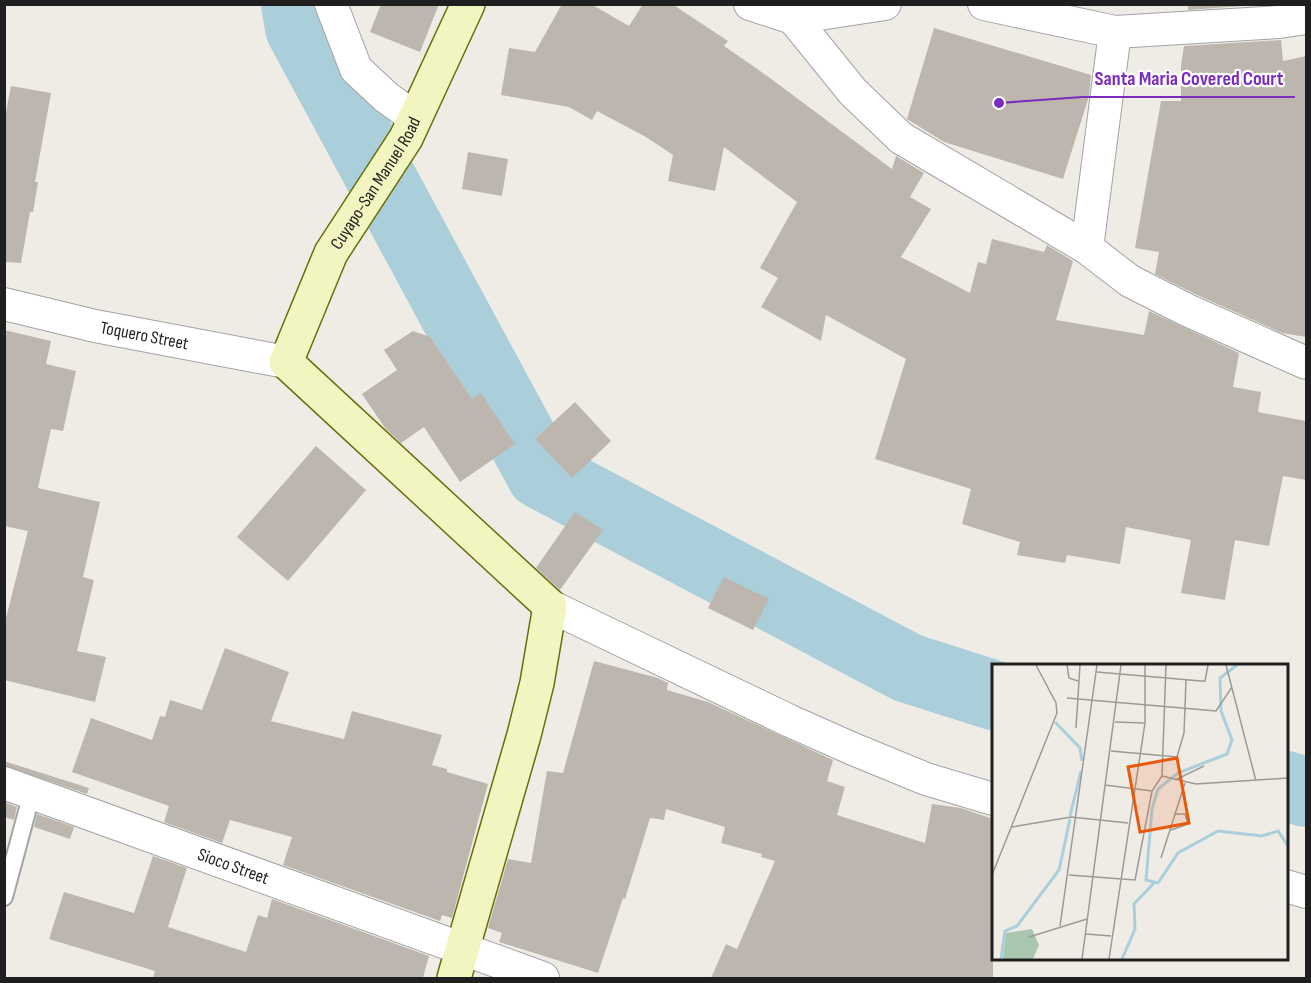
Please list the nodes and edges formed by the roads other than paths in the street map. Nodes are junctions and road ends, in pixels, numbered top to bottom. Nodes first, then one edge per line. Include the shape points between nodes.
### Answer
1 (331, 4) edge
2 (468, 4) edge
3 (750, 4) edge
4 (885, 4) edge
5 (984, 4) edge
6 (793, 18) junction
7 (1306, 18) edge
8 (1115, 32) junction
9 (411, 128) junction
10 (1087, 248) junction
11 (4, 304) edge
12 (286, 362) junction
13 (1306, 363) edge
14 (550, 606) junction
15 (18, 788) edge
16 (992, 799) edge
17 (1287, 886) edge
18 (1306, 892) edge
19 (4, 897) edge
20 (459, 964) edge
21 (543, 978) edge

1 - 9 street via 356,69
2 - 9 street, Cuyapo-San Manuel Road
3 - 6 street
4 - 6 street
5 - 8 street
6 - 10 street via 853,92 901,138
7 - 8 street
8 - 10 street
9 - 12 street, Cuyapo-San Manuel Road via 331,253
10 - 13 street via 1130,281
11 - 12 street, Toquero Street via 95,326
12 - 14 street
14 - 16 street via 790,721 926,779
14 - 20 street via 524,735
15 - 19 lane
15 - 20 street, Sioco Street
17 - 18 street
20 - 21 street, Sioco Street

